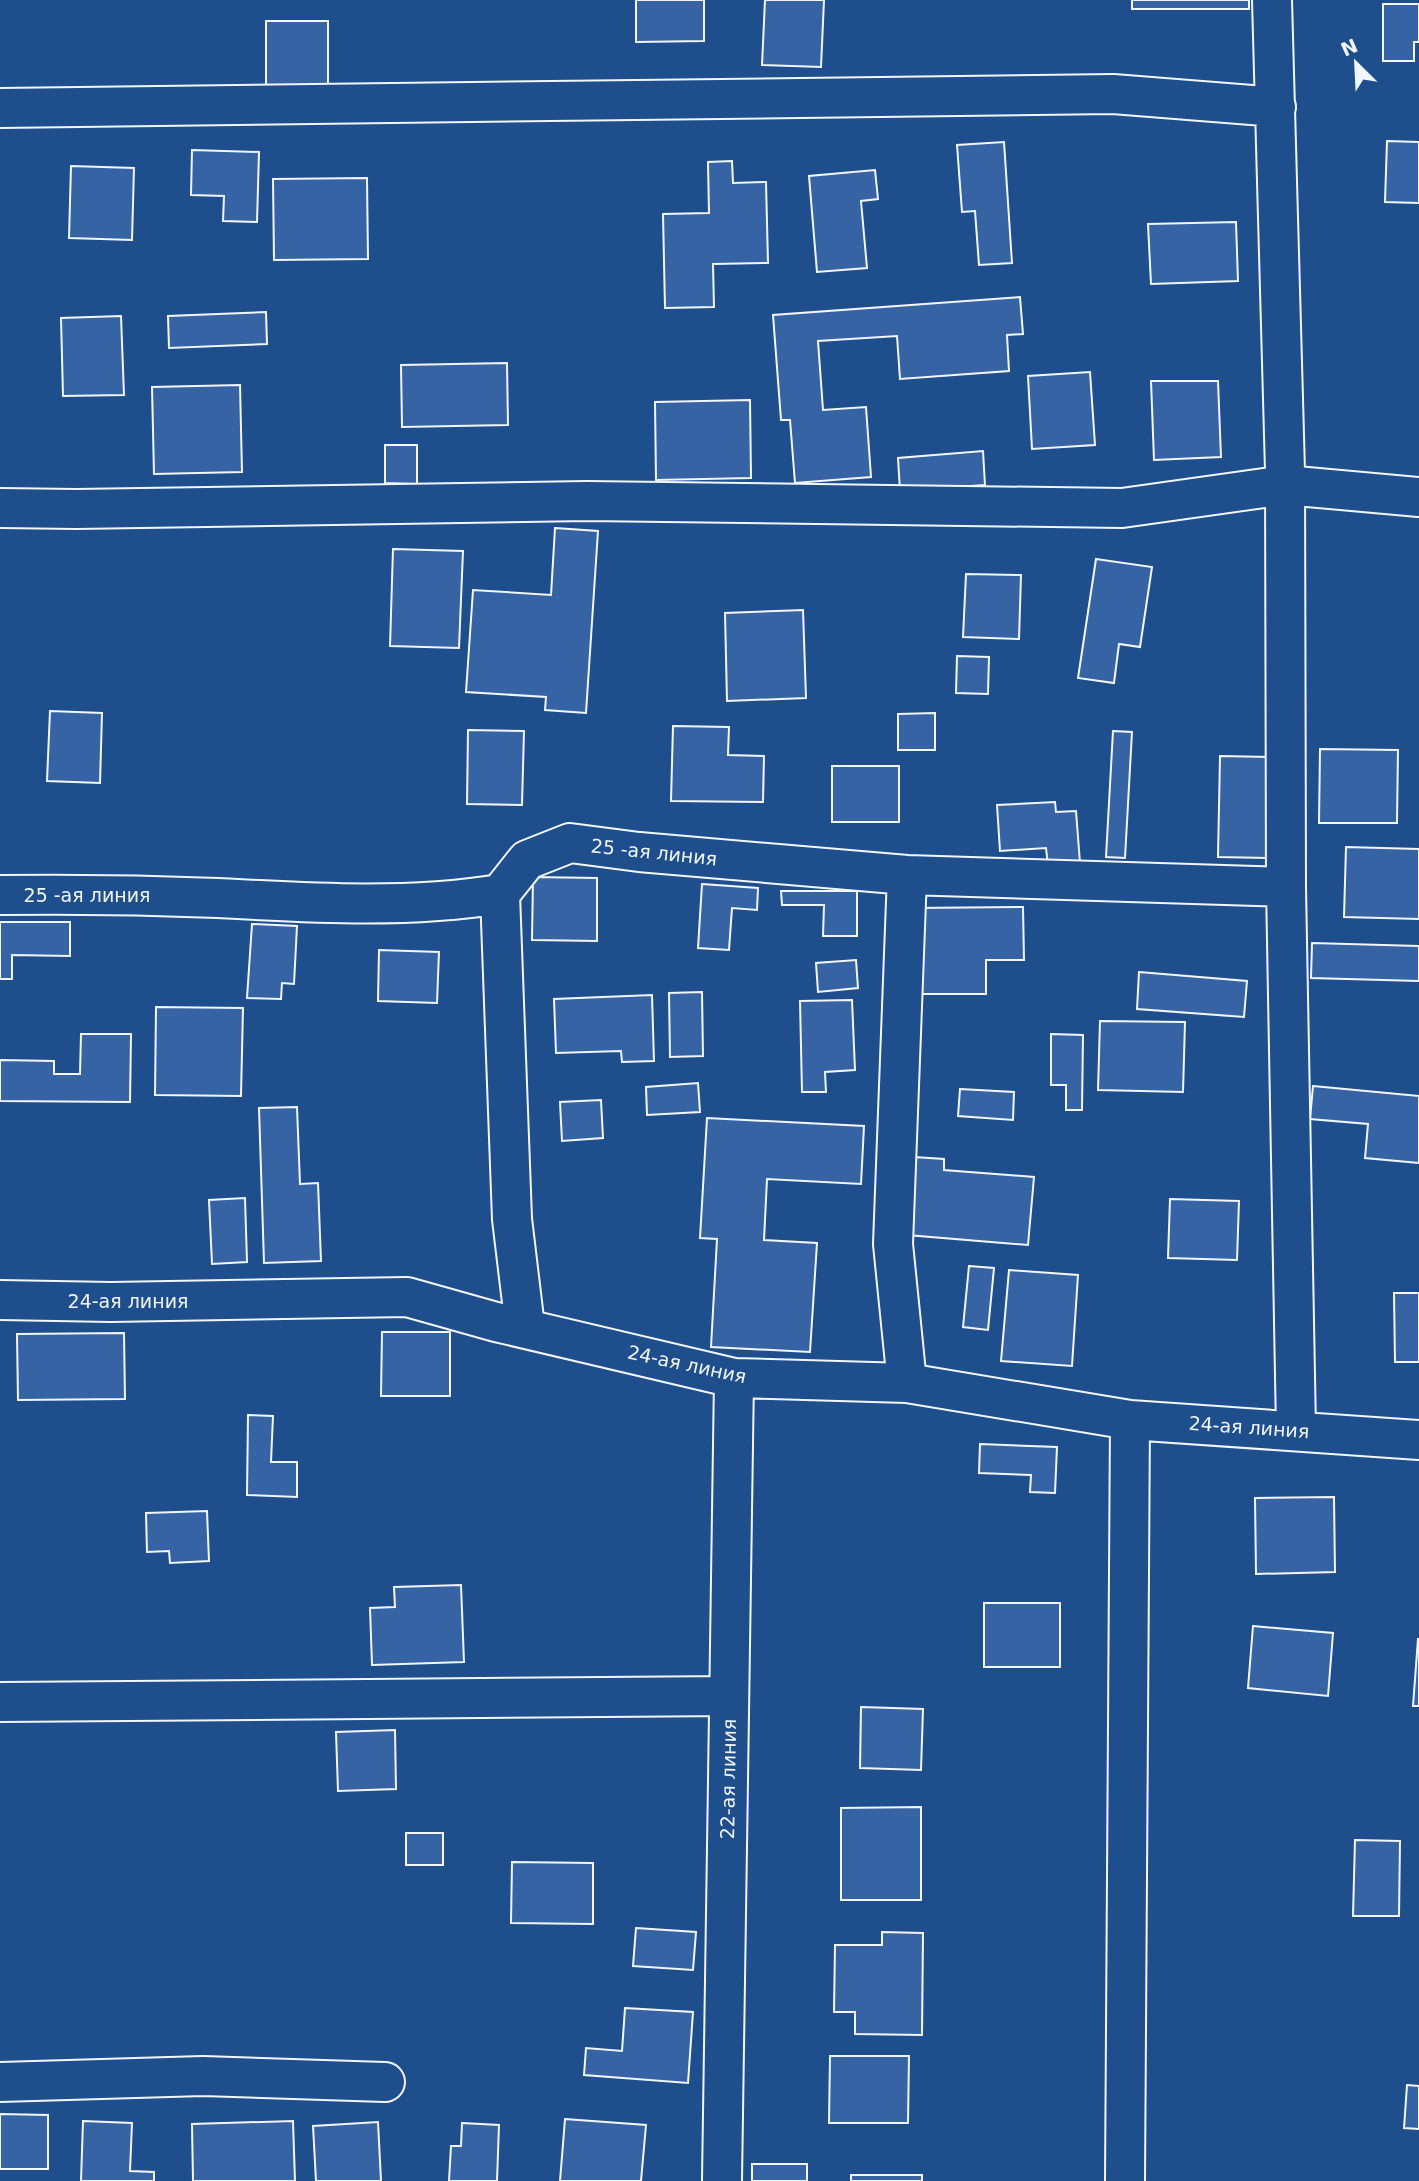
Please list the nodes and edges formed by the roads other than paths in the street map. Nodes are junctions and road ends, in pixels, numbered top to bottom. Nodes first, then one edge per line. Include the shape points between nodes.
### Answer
1 (1272, 0) edge
2 (1276, 107) junction
3 (0, 108) edge
4 (1285, 485) junction
5 (1419, 496) edge
6 (0, 508) edge
7 (906, 874) junction
8 (1286, 887) junction
9 (500, 894) junction
10 (0, 895) edge
11 (0, 1300) edge
12 (525, 1327) junction
13 (734, 1378) junction
14 (907, 1383) junction
15 (1130, 1420) junction
16 (1296, 1430) junction
17 (1419, 1440) edge
18 (729, 1696) junction
19 (0, 1702) edge
20 (0, 2082) edge
21 (385, 2082) dead end
22 (722, 2181) edge
23 (1125, 2181) edge

1 - 2 street
2 - 3 street via 1113,94
2 - 4 street
4 - 5 street
4 - 6 street via 1122,508 587,501
4 - 8 street
7 - 8 street, 25 -ая линия
7 - 9 street, 25 -ая линия via 570,843 527,860
7 - 14 street via 894,1244
8 - 16 street
9 - 10 street, 25 -ая линия via 459,901 316,902
9 - 12 street via 512,1219
11 - 12 street, 24-ая линия via 111,1303 407,1297
12 - 13 street, 24-ая линия
13 - 14 street, 24-ая линия
13 - 18 street, 22-ая линия
14 - 15 street, 24-ая линия
15 - 16 street, 24-ая линия
15 - 23 street
16 - 17 street, 24-ая линия
18 - 19 street
18 - 22 street, 22-ая линия
20 - 21 street via 203,2076

